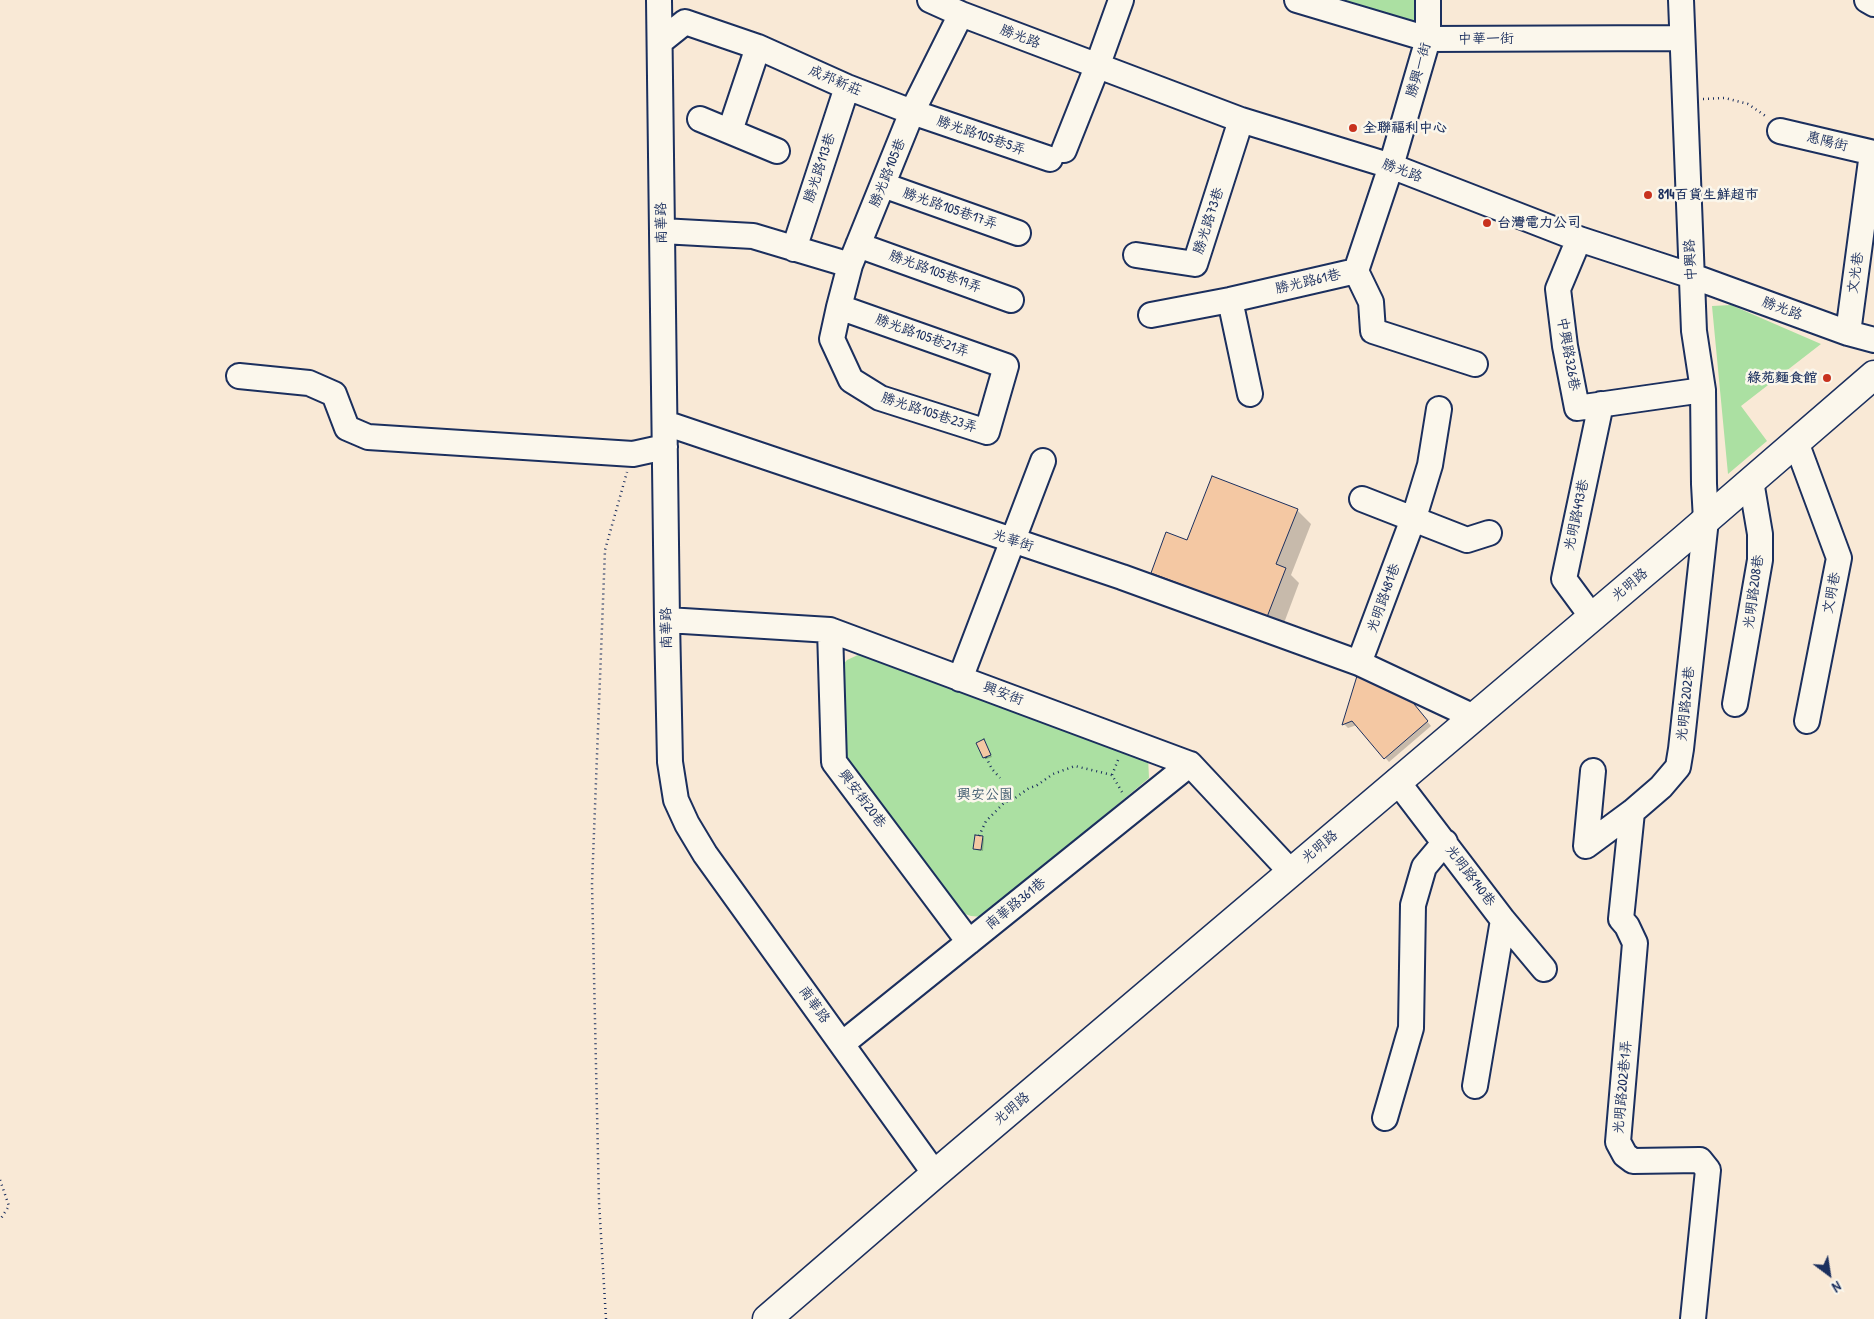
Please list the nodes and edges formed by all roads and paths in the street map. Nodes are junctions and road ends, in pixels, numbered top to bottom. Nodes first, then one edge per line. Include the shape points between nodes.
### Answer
1 (659, 0) edge
2 (930, 0) edge
3 (1121, 0) edge
4 (1296, 0) edge
5 (1428, 0) edge
6 (1680, 0) edge
7 (1867, 0) edge
8 (1874, 4) edge
9 (961, 14) junction
10 (1681, 38) junction
11 (1428, 39) junction
12 (660, 42) junction
13 (758, 47) junction
14 (1097, 67) junction
15 (847, 87) junction
16 (1684, 99) junction
17 (912, 112) junction
18 (700, 119) dead end
19 (1240, 120) junction
20 (730, 131) junction
21 (1780, 131) joint
22 (776, 151) dead end
23 (1873, 153) edge
24 (1391, 166) junction
25 (883, 185) junction
26 (662, 231) junction
27 (1018, 233) dead end
28 (1579, 239) junction
29 (794, 249) junction
30 (854, 255) junction
31 (1136, 255) dead end
32 (1356, 271) junction
33 (1692, 276) junction
34 (1011, 300) dead end
35 (1230, 300) junction
36 (840, 307) junction
37 (1151, 315) dead end
38 (1848, 333) junction
39 (832, 339) joint
40 (1874, 340) edge
41 (1475, 364) dead end
42 (1006, 366) joint
43 (1874, 375) edge
44 (239, 376) dead end
45 (1703, 390) junction
46 (1250, 394) dead end
47 (1600, 404) junction
48 (1439, 410) dead end
49 (665, 423) junction
50 (1796, 442) junction
51 (666, 448) junction
52 (633, 454) junction
53 (1043, 460) dead end
54 (1751, 481) junction
55 (1362, 500) dead end
56 (1413, 519) junction
57 (1706, 520) junction
58 (1489, 533) dead end
59 (1012, 541) junction
60 (1592, 617) junction
61 (667, 620) junction
62 (830, 630) junction
63 (1359, 663) junction
64 (960, 678) junction
65 (1735, 704) dead end
66 (1474, 717) junction
67 (1807, 721) dead end
68 (986, 757) dead end
69 (1118, 760) dead end
70 (1190, 764) junction
71 (1593, 771) dead end
72 (1112, 775) junction
73 (1000, 778) dead end
74 (1397, 781) junction
75 (1122, 792) dead end
76 (1632, 812) junction
77 (979, 836) dead end
78 (1445, 842) junction
79 (1291, 872) junction
80 (1503, 920) junction
81 (969, 942) junction
82 (1544, 969) dead end
83 (842, 1044) junction
84 (1475, 1086) dead end
85 (1385, 1118) dead end
86 (935, 1174) junction
87 (0, 1180) edge
88 (0, 1220) edge
89 (606, 1319) edge
90 (768, 1319) edge
91 (1693, 1319) edge

1 - 12 street, 南華路
2 - 9 street, 勝光路
3 - 14 street
4 - 11 street, 中華一街
5 - 11 street, 勝興一街
6 - 10 street, 中興路
7 - 8 street
9 - 14 street, 勝光路
9 - 17 street, 勝光路105巷
10 - 11 street, 中華一街
10 - 16 street, 中興路
11 - 24 street, 勝興一街
12 - 13 street, 成邦新莊 via 684,22
12 - 26 street, 南華路
13 - 15 street, 成邦新莊
13 - 20 street
14 - 17 street, 勝光路105巷5弄 via 1057,154
14 - 19 street, 勝光路
15 - 17 street, 成邦新莊
15 - 29 street, 勝光路113巷
16 - 21 path via 1725,98 1748,104
16 - 33 street, 中興路
17 - 25 street, 勝光路105巷
18 - 20 street
19 - 24 street, 勝光路
19 - 31 street, 勝光路73巷 via 1195,264
20 - 22 street
21 - 23 street, 惠陽街
23 - 38 street, 文光巷
24 - 28 street, 勝光路
24 - 32 street, 勝光路61巷
25 - 27 street, 勝光路105巷17弄
25 - 30 street, 勝光路105巷
26 - 29 street, 勝光路105巷19弄 via 753,236
26 - 49 street, 南華路
28 - 33 street, 勝光路
28 - 47 street, 中興路326巷 via 1558,289 1565,346 1578,408
29 - 30 street, 勝光路105巷19弄
30 - 34 street, 勝光路105巷19弄
30 - 36 street, 勝光路105巷
32 - 35 street, 勝光路61巷
32 - 41 street via 1371,302 1373,331
33 - 38 street, 勝光路
33 - 45 street, 中興路 via 1694,331
35 - 37 street, 勝光路61巷
35 - 46 street
36 - 39 street, 勝光路105巷
36 - 42 street, 勝光路105巷21弄
38 - 40 street, 勝光路
39 - 42 street, 勝光路105巷23弄 via 851,380 880,398 987,432
43 - 50 main road, 光明路
44 - 52 street via 309,383 334,394 347,428 368,437
45 - 47 street, 中興路326巷
45 - 57 street, 中興路
47 - 60 street, 光明路493巷 via 1564,579
48 - 56 street, 光明路481巷 via 1430,465
49 - 51 street, 南華路
49 - 59 street, 光華街
50 - 54 main road, 光明路
50 - 67 street, 文明巷 via 1839,558
51 - 52 street
51 - 61 street, 南華路
52 - 89 path via 605,550 592,884 599,1202
53 - 59 street
54 - 57 main road, 光明路
54 - 65 street, 光明路208巷 via 1760,534 1760,560
55 - 56 street
56 - 58 street via 1467,540
56 - 63 street, 光明路481巷
57 - 60 main road, 光明路
57 - 76 street, 光明路202巷 via 1678,767
59 - 63 street, 光華街 via 1122,577
59 - 64 street
60 - 66 main road, 光明路
61 - 62 street, 興安街
61 - 83 street, 南華路 via 670,762 676,800 705,854
62 - 64 street, 興安街
62 - 81 street, 興安街20巷 via 834,762
63 - 66 street
64 - 70 street, 興安街
66 - 74 main road, 光明路
68 - 73 path
69 - 72 path
70 - 79 street, 興安街
70 - 81 street, 南華路361巷
71 - 76 street, 光明路202巷 via 1586,846
72 - 75 path
72 - 77 path via 1075,766 1053,774 1005,802 986,820
74 - 78 street, 光明路140巷
74 - 79 main road, 光明路
76 - 91 street, 光明路202巷1弄 via 1621,919 1635,943 1618,1142 1625,1155 1633,1161 1700,1160 1708,1170
78 - 80 street, 光明路140巷
78 - 85 street via 1424,867 1413,905 1411,1028
79 - 86 main road, 光明路
80 - 82 street, 光明路140巷
80 - 84 street
81 - 83 street, 南華路361巷
83 - 86 street, 南華路
86 - 90 main road, 光明路
87 - 88 path via 9,1206

